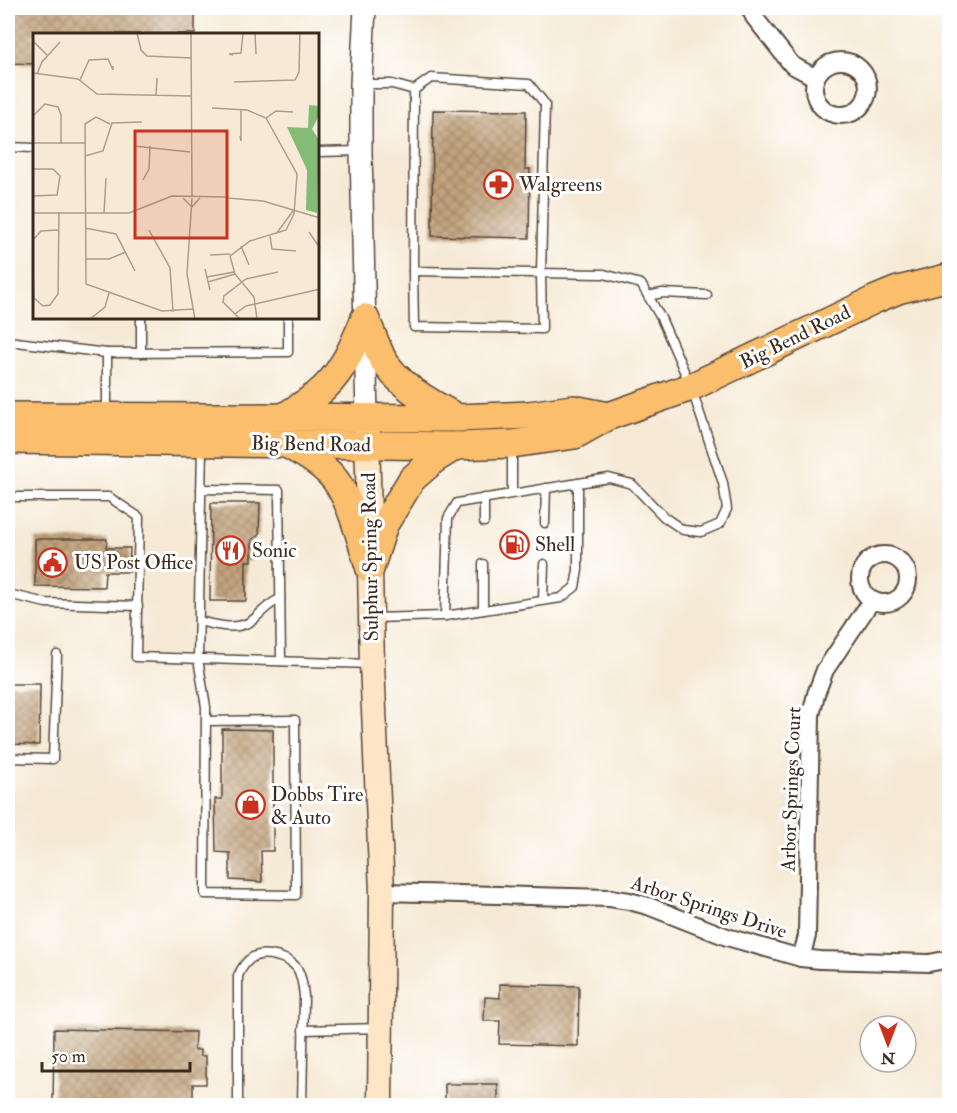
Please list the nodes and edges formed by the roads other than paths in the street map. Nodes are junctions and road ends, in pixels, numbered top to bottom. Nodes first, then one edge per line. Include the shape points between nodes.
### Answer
1 (365, 8) edge
2 (750, 8) edge
3 (816, 78) dead end
4 (361, 84) junction
5 (414, 90) junction
6 (8, 147) edge
7 (33, 148) edge
8 (361, 151) junction
9 (320, 152) edge
10 (413, 271) junction
11 (541, 273) junction
12 (950, 277) edge
13 (707, 295) dead end
14 (648, 296) junction
15 (365, 318) junction
16 (141, 320) edge
17 (288, 320) edge
18 (8, 341) edge
19 (107, 353) junction
20 (141, 353) junction
21 (691, 387) junction
22 (107, 415) junction
23 (8, 416) edge
24 (609, 416) junction
25 (367, 418) junction
26 (457, 418) junction
27 (284, 430) junction
28 (8, 440) edge
29 (202, 442) junction
30 (512, 444) junction
31 (368, 445) junction
32 (456, 446) junction
33 (578, 483) junction
34 (546, 488) junction
35 (201, 489) junction
36 (512, 494) junction
37 (8, 497) edge
38 (484, 498) junction
39 (484, 522) dead end
40 (545, 522) dead end
41 (483, 564) dead end
42 (544, 564) dead end
43 (370, 569) junction
44 (8, 594) edge
45 (280, 599) junction
46 (543, 600) junction
47 (872, 600) dead end
48 (138, 606) junction
49 (483, 610) junction
50 (445, 616) junction
51 (371, 618) junction
52 (198, 621) junction
53 (57, 655) dead end
54 (198, 659) junction
55 (280, 661) junction
56 (372, 664) junction
57 (206, 720) junction
58 (8, 758) edge
59 (382, 892) junction
60 (801, 958) junction
61 (950, 959) edge
62 (381, 1028) junction
63 (303, 1030) junction
64 (238, 1106) edge
65 (302, 1106) edge
66 (380, 1106) edge

1 - 4 street, Sulphur Spring Road
2 - 3 street via 792,65
4 - 5 lane via 392,84
4 - 8 street, Sulphur Spring Road
5 - 10 lane
5 - 11 lane via 431,78 529,84 545,104
6 - 7 lane
8 - 9 lane
8 - 15 street, Sulphur Spring Road
10 - 11 lane
10 - 11 lane via 414,327 542,329
11 - 14 lane via 604,274 641,284
12 - 21 main road, Big Bend Road via 876,299
13 - 14 lane
14 - 21 lane via 662,318
15 - 25 street, Sulphur Spring Road
15 - 26 main road via 383,359 395,374 422,397
15 - 27 main road via 339,372
16 - 20 lane
17 - 20 lane via 288,352
18 - 19 lane
19 - 20 lane
19 - 22 lane
21 - 24 main road, Big Bend Road
21 - 33 lane via 723,483 727,509 720,524 701,532 683,530 664,517 632,484 609,478
22 - 23 main road, Big Bend Road
22 - 27 main road, Big Bend Road
24 - 26 main road, Big Bend Road via 573,409
24 - 30 main road, Big Bend Road via 575,435
25 - 26 main road, Big Bend Road
25 - 27 main road, Big Bend Road
25 - 31 main road, Sulphur Spring Road
27 - 29 main road, Big Bend Road
27 - 31 main road, Big Bend Road
27 - 43 main road via 331,473 347,500
28 - 29 main road, Big Bend Road
29 - 35 lane
30 - 32 main road, Big Bend Road
30 - 36 lane
31 - 32 main road, Big Bend Road
31 - 43 main road, Sulphur Spring Road
32 - 43 main road via 412,479 384,525
33 - 34 lane
33 - 46 lane via 575,587 561,598
34 - 36 lane
34 - 40 lane
35 - 45 lane via 279,490
35 - 52 lane
36 - 38 lane
37 - 48 lane via 110,497 139,517
38 - 39 lane
38 - 50 lane via 458,503 448,518
41 - 49 lane
42 - 46 lane
43 - 51 main road, Sulphur Spring Road
44 - 48 lane via 46,603
45 - 52 lane via 244,625
45 - 55 lane
46 - 49 lane
47 - 60 street, Arbor Springs Court via 825,670 816,694 810,740 807,936
48 - 54 lane via 136,657
49 - 50 lane
50 - 51 lane
51 - 56 main road, Sulphur Spring Road
52 - 54 lane
53 - 58 lane via 53,759
54 - 55 lane
54 - 57 lane
55 - 56 lane
56 - 59 main road, Sulphur Spring Road
57 - 57 lane via 205,894 296,895 295,720
59 - 60 street, Arbor Springs Drive via 589,896 629,901 727,937
59 - 62 main road, Sulphur Spring Road
60 - 61 street, Arbor Springs Drive via 929,963
62 - 63 lane
62 - 66 main road, Sulphur Spring Road
63 - 64 lane via 304,996 297,968 268,954 253,957 238,976
63 - 65 lane

